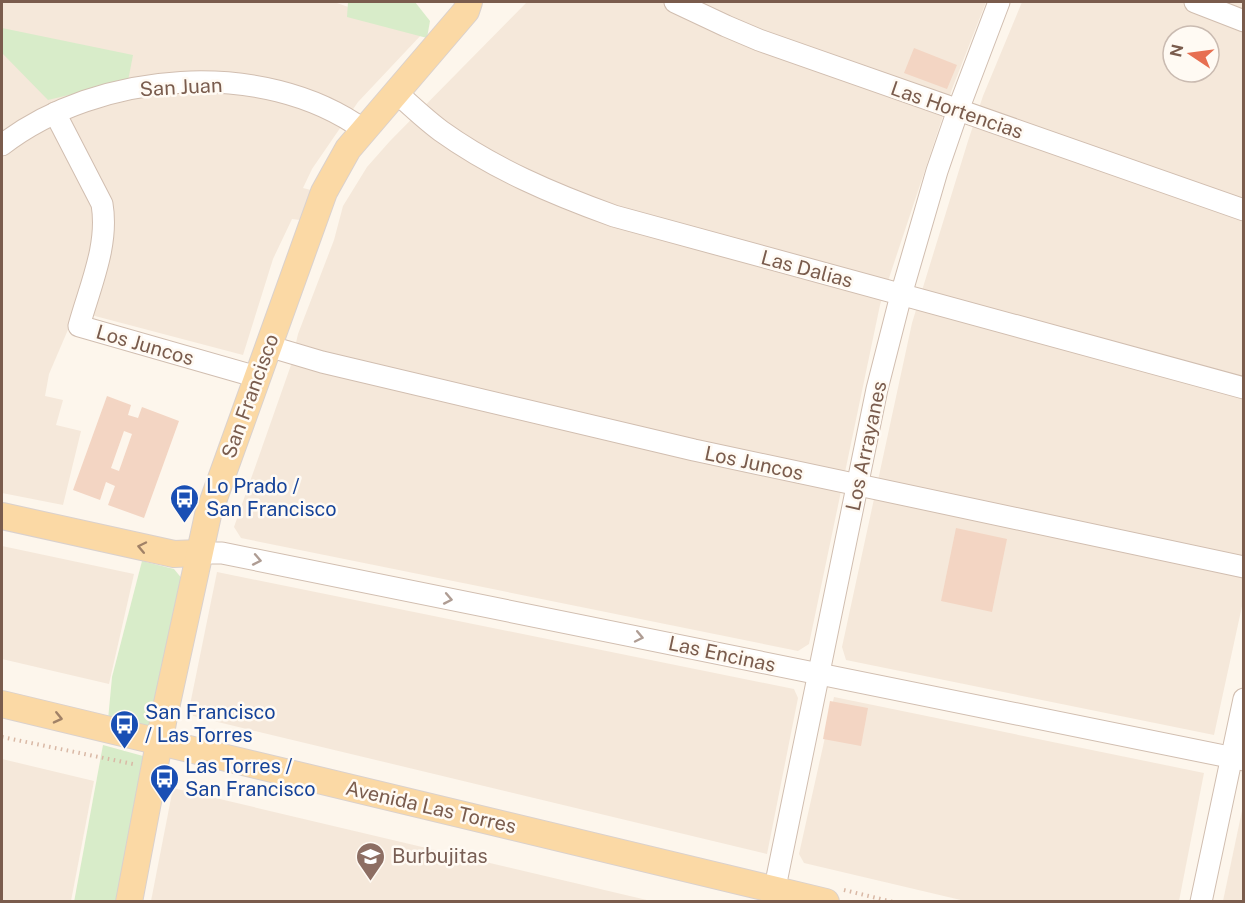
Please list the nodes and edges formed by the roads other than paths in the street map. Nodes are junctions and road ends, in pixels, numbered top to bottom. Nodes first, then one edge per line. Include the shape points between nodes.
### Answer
1 (675, 2) edge
2 (999, 2) edge
3 (1196, 2) edge
4 (468, 4) edge
5 (1244, 21) edge
6 (396, 92) junction
7 (958, 110) junction
8 (56, 113) junction
9 (364, 130) junction
10 (2, 145) edge
11 (1244, 210) edge
12 (901, 295) junction
13 (268, 346) junction
14 (257, 377) junction
15 (1244, 388) edge
16 (857, 484) junction
17 (2, 516) edge
18 (199, 553) junction
19 (1244, 567) edge
20 (818, 674) junction
21 (1244, 699) edge
22 (2, 704) edge
23 (159, 742) junction
24 (1237, 759) edge
25 (773, 895) edge
26 (129, 902) edge
27 (826, 902) edge
28 (1201, 902) edge

1 - 7 street, Las Hortencias via 759,40
2 - 7 street, Los Arrayanes
3 - 5 street
4 - 6 main road, San Francisco
6 - 9 main road, San Francisco
6 - 12 street, Las Dalias via 440,130 480,157 572,201 656,229
7 - 11 street, Las Hortencias
7 - 12 street, Los Arrayanes
8 - 9 street, San Juan via 129,89 172,83 225,83 305,99 327,107
8 - 10 street, San Juan
8 - 14 street, Los Juncos via 104,215 100,253 79,326
9 - 13 main road, San Francisco via 348,149 324,192
12 - 15 street, Las Dalias
12 - 16 street, Los Arrayanes
13 - 14 main road, San Francisco
13 - 16 street, Los Juncos via 532,413
14 - 18 main road, San Francisco via 215,491
16 - 19 street, Los Juncos
16 - 20 street, Los Arrayanes
18 -> 17 main road via 174,554
18 -> 20 street, Las Encinas via 222,553
18 - 23 main road, San Francisco
20 - 24 street, Las Encinas
20 - 25 street, Los Arrayanes
21 - 24 street
22 -> 23 main road, Avenida Las Torres
23 - 25 main road, Avenida Las Torres
23 - 26 main road, San Francisco
24 - 28 street
25 - 27 main road, Avenida Las Torres

